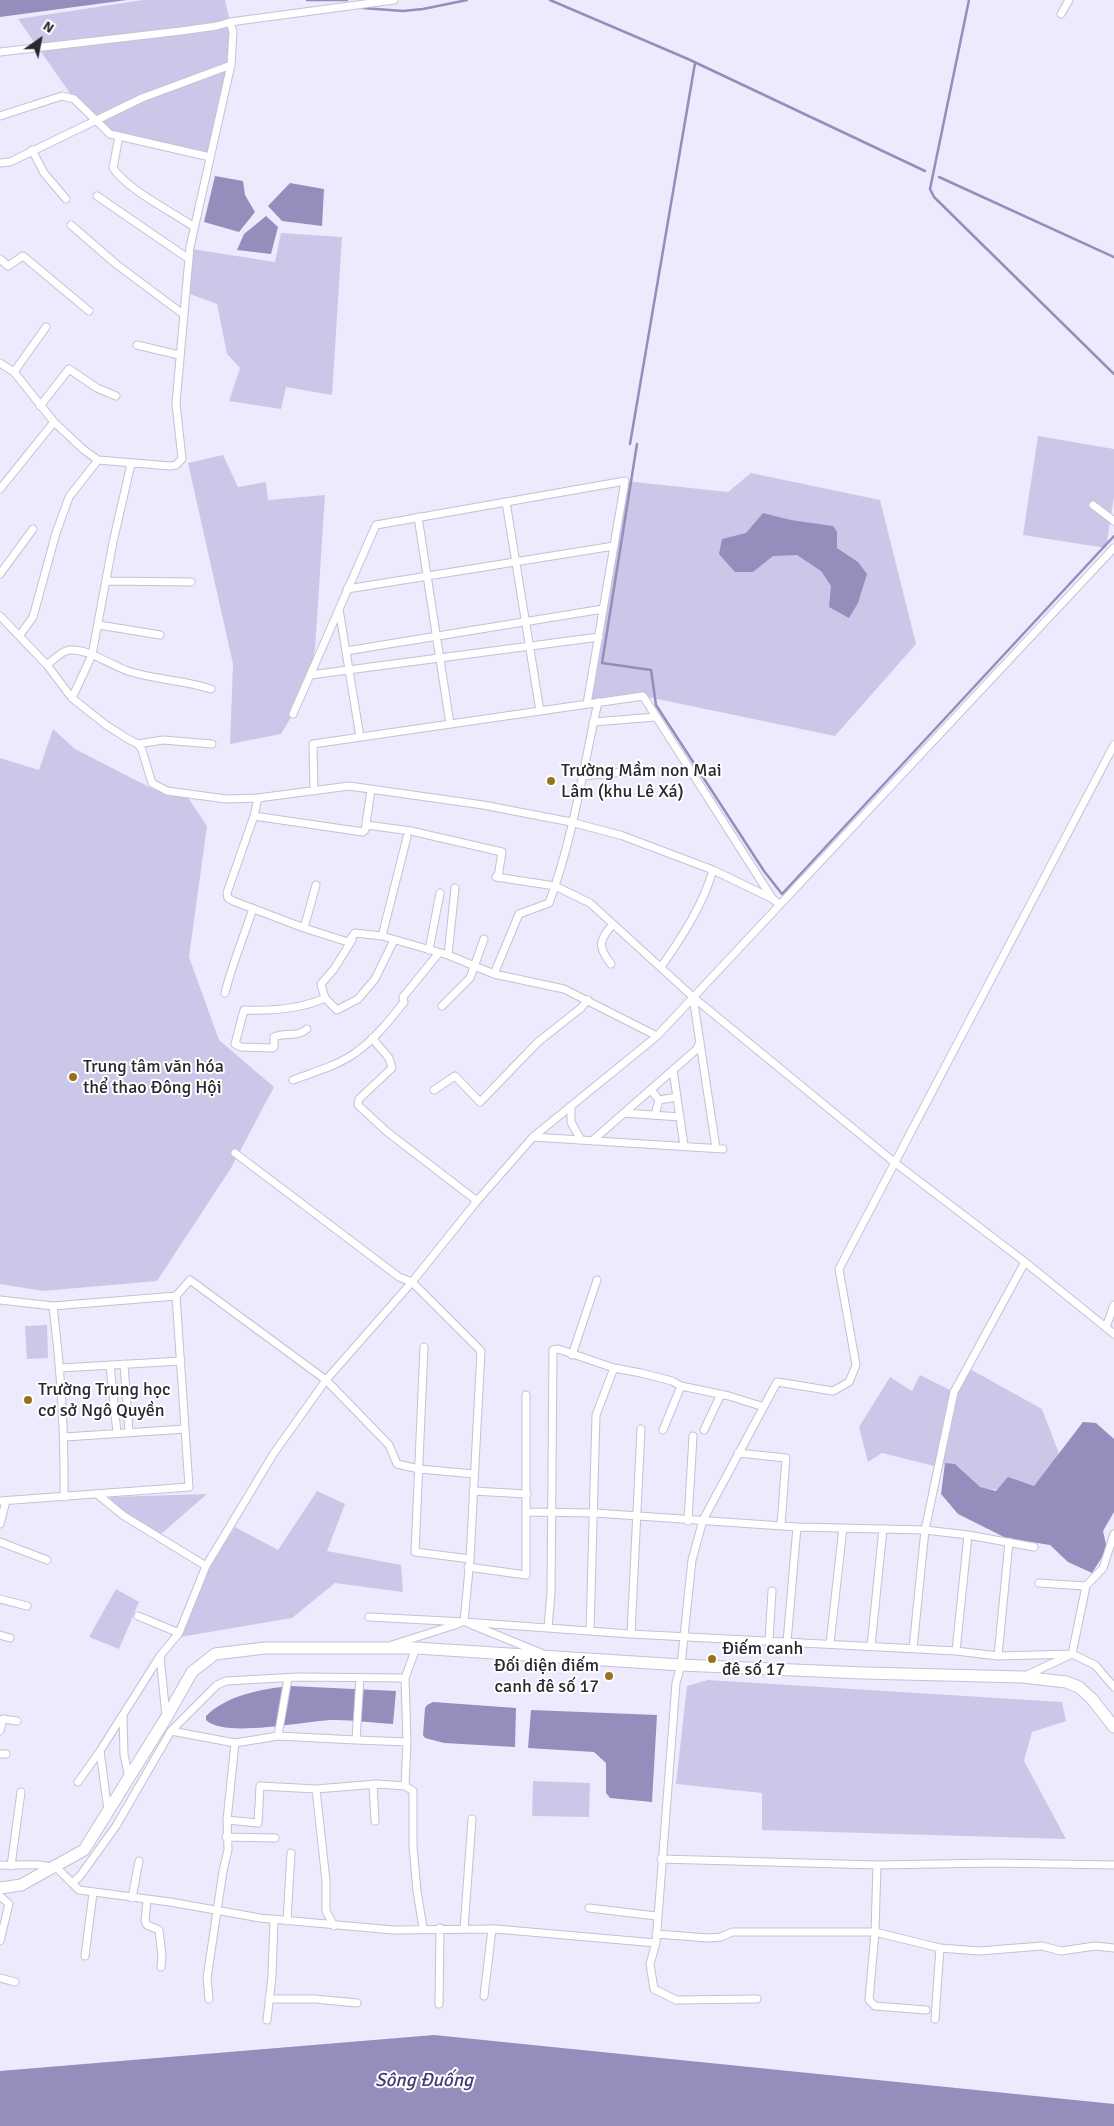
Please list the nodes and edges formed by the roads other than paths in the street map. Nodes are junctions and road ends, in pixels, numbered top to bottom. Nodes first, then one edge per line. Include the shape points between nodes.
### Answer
1 (394, 0) edge
2 (1069, 0) edge
3 (1062, 14) dead end
4 (230, 22) junction
5 (0, 52) edge
6 (232, 64) junction
7 (0, 116) edge
8 (95, 120) junction
9 (119, 136) junction
10 (32, 150) junction
11 (210, 157) junction
12 (0, 163) edge
13 (97, 196) dead end
14 (66, 199) dead end
15 (72, 226) dead end
16 (194, 227) junction
17 (189, 259) junction
18 (0, 260) edge
19 (89, 311) dead end
20 (183, 314) junction
21 (46, 327) dead end
22 (138, 345) dead end
23 (179, 355) junction
24 (0, 363) edge
25 (14, 372) junction
26 (116, 396) dead end
27 (40, 406) junction
28 (54, 422) junction
29 (98, 460) junction
30 (131, 464) junction
31 (0, 489) edge
32 (506, 502) junction
33 (1092, 505) dead end
34 (418, 517) junction
35 (1114, 521) edge
36 (33, 529) dead end
37 (614, 546) junction
38 (1114, 548) edge
39 (516, 562) junction
40 (0, 574) edge
41 (427, 577) junction
42 (107, 581) junction
43 (191, 582) dead end
44 (347, 590) junction
45 (339, 608) junction
46 (603, 609) junction
47 (0, 616) edge
48 (525, 622) junction
49 (99, 626) junction
50 (20, 635) junction
51 (160, 635) dead end
52 (436, 636) junction
53 (598, 637) junction
54 (529, 646) junction
55 (346, 651) junction
56 (92, 655) junction
57 (439, 658) junction
58 (47, 665) junction
59 (349, 670) junction
60 (310, 675) junction
61 (211, 689) dead end
62 (72, 698) junction
63 (598, 702) junction
64 (587, 704) junction
65 (540, 711) junction
66 (293, 714) dead end
67 (656, 717) junction
68 (593, 722) junction
69 (450, 724) junction
70 (360, 737) junction
71 (138, 744) junction
72 (212, 744) dead end
73 (1114, 745) edge
74 (635, 772) dead end
75 (582, 776) junction
76 (371, 790) junction
77 (314, 791) junction
78 (258, 798) junction
79 (254, 816) junction
80 (571, 822) junction
81 (366, 825) junction
82 (406, 837) dead end
83 (713, 870) junction
84 (316, 885) dead end
85 (555, 886) junction
86 (455, 888) dead end
87 (440, 893) dead end
88 (773, 900) junction
89 (780, 905) junction
90 (252, 908) junction
91 (614, 924) junction
92 (304, 928) junction
93 (355, 933) junction
94 (382, 936) junction
95 (484, 939) dead end
96 (394, 940) junction
97 (429, 950) junction
98 (438, 954) junction
99 (448, 955) junction
100 (611, 964) dead end
101 (475, 966) junction
102 (661, 967) junction
103 (494, 974) junction
104 (225, 993) dead end
105 (693, 997) junction
106 (325, 998) junction
107 (588, 1000) junction
108 (442, 1006) dead end
109 (307, 1029) dead end
110 (657, 1036) junction
111 (372, 1038) junction
112 (700, 1041) junction
113 (673, 1070) junction
114 (294, 1080) dead end
115 (434, 1090) dead end
116 (650, 1090) junction
117 (677, 1096) junction
118 (659, 1100) junction
119 (571, 1107) junction
120 (624, 1113) junction
121 (655, 1115) junction
122 (680, 1117) junction
123 (533, 1137) junction
124 (581, 1140) junction
125 (592, 1141) junction
126 (684, 1146) junction
127 (235, 1153) dead end
128 (894, 1162) junction
129 (477, 1201) junction
130 (1025, 1262) junction
131 (597, 1280) dead end
132 (412, 1282) junction
133 (176, 1296) junction
134 (0, 1300) edge
135 (1114, 1305) edge
136 (53, 1306) junction
137 (1106, 1327) junction
138 (1114, 1334) edge
139 (424, 1346) dead end
140 (572, 1355) junction
141 (181, 1361) junction
142 (124, 1364) junction
143 (110, 1365) junction
144 (61, 1368) junction
145 (614, 1368) junction
146 (326, 1380) junction
147 (682, 1386) junction
148 (721, 1394) junction
149 (526, 1395) dead end
150 (764, 1407) junction
151 (185, 1429) junction
152 (641, 1429) dead end
153 (663, 1430) dead end
154 (704, 1430) dead end
155 (129, 1432) junction
156 (117, 1433) junction
157 (693, 1436) dead end
158 (65, 1437) junction
159 (738, 1454) junction
160 (419, 1469) junction
161 (474, 1474) junction
162 (473, 1491) junction
163 (97, 1494) junction
164 (527, 1494) junction
165 (64, 1497) junction
166 (3, 1501) edge
167 (527, 1512) junction
168 (552, 1512) junction
169 (595, 1513) junction
170 (636, 1516) junction
171 (702, 1520) junction
172 (688, 1521) junction
173 (0, 1524) edge
174 (780, 1525) junction
175 (797, 1527) junction
176 (843, 1528) junction
177 (883, 1529) junction
178 (925, 1530) junction
179 (1114, 1534) edge
180 (968, 1535) junction
181 (0, 1542) edge
182 (1009, 1542) junction
183 (1034, 1547) dead end
184 (470, 1559) junction
185 (47, 1560) dead end
186 (206, 1566) junction
187 (468, 1567) junction
188 (1039, 1583) dead end
189 (1086, 1586) junction
190 (772, 1591) dead end
191 (0, 1599) edge
192 (27, 1606) dead end
193 (138, 1616) dead end
194 (369, 1618) dead end
195 (464, 1622) junction
196 (548, 1628) junction
197 (590, 1631) junction
198 (179, 1633) junction
199 (631, 1634) junction
200 (0, 1635) edge
201 (685, 1636) junction
202 (10, 1638) dead end
203 (769, 1641) junction
204 (787, 1642) junction
205 (830, 1643) junction
206 (872, 1646) junction
207 (382, 1648) junction
208 (416, 1648) junction
209 (913, 1648) junction
210 (956, 1651) junction
211 (1072, 1654) junction
212 (160, 1656) junction
213 (550, 1656) junction
214 (998, 1656) junction
215 (681, 1665) junction
216 (1023, 1677) junction
217 (288, 1678) junction
218 (360, 1678) junction
219 (405, 1678) junction
220 (1114, 1686) edge
221 (123, 1716) junction
222 (166, 1718) junction
223 (17, 1721) dead end
224 (1114, 1727) edge
225 (171, 1730) junction
226 (0, 1731) edge
227 (278, 1736) junction
228 (356, 1740) junction
229 (407, 1742) junction
230 (235, 1743) junction
231 (100, 1751) junction
232 (129, 1778) junction
233 (78, 1782) dead end
234 (373, 1784) junction
235 (405, 1786) junction
236 (316, 1788) junction
237 (21, 1792) dead end
238 (108, 1812) junction
239 (227, 1820) junction
240 (472, 1820) dead end
241 (375, 1821) dead end
242 (226, 1836) junction
243 (275, 1838) dead end
244 (291, 1853) dead end
245 (661, 1859) junction
246 (139, 1861) dead end
247 (877, 1864) junction
248 (1114, 1864) edge
249 (0, 1865) edge
250 (12, 1866) junction
251 (55, 1867) junction
252 (72, 1883) junction
253 (0, 1888) edge
254 (93, 1893) junction
255 (0, 1896) edge
256 (132, 1898) junction
257 (147, 1900) junction
258 (589, 1908) dead end
259 (216, 1911) junction
260 (656, 1916) junction
261 (274, 1919) junction
262 (287, 1921) junction
263 (334, 1926) junction
264 (423, 1928) junction
265 (440, 1928) junction
266 (464, 1928) junction
267 (492, 1929) junction
268 (875, 1932) junction
269 (656, 1934) junction
270 (0, 1941) edge
271 (656, 1943) junction
272 (940, 1948) junction
273 (1114, 1948) edge
274 (85, 1956) dead end
275 (160, 1967) dead end
276 (0, 1978) edge
277 (15, 1982) dead end
278 (484, 1996) dead end
279 (210, 1999) dead end
280 (269, 1999) junction
281 (758, 2000) dead end
282 (357, 2003) dead end
283 (439, 2004) dead end
284 (926, 2010) dead end
285 (935, 2018) dead end
286 (267, 2020) dead end

1 - 4 street
2 - 3 street
4 - 5 street via 181,31
4 - 6 street via 233,32
6 - 8 street via 142,98
6 - 11 street
7 - 8 street via 62,96 74,99
8 - 9 street via 110,134
8 - 10 street
9 - 11 street
9 - 16 street via 113,168 118,175
10 - 12 street via 10,162
10 - 14 street via 44,173
11 - 16 street
13 - 17 street
15 - 20 street
16 - 17 street
17 - 20 street
18 - 19 street via 8,266 24,256
20 - 23 street
21 - 25 street
22 - 23 street
23 - 30 street via 176,403 182,459 170,466
24 - 25 street
25 - 27 street
26 - 27 street via 97,388 69,368
27 - 28 street
28 - 29 street
28 - 31 street
29 - 30 street
29 - 50 street via 69,497 33,617
30 - 42 street
32 - 34 street
32 - 37 street via 625,481
32 - 39 street
33 - 35 street
34 - 41 street
34 - 44 street via 376,525
36 - 40 street
37 - 39 street
37 - 46 street
38 - 89 street
39 - 41 street
39 - 48 street
41 - 44 street
41 - 52 street
42 - 43 street
42 - 49 street
44 - 45 street
45 - 55 street
45 - 60 street
46 - 48 street
46 - 53 street
47 - 50 street
48 - 52 street
48 - 54 street
49 - 51 street
49 - 56 street
50 - 58 street
52 - 55 street
52 - 57 street
53 - 54 street
53 - 64 street
54 - 57 street
54 - 65 street
55 - 59 street
56 - 58 street via 66,651
56 - 61 street via 127,671
56 - 62 street
57 - 59 street
57 - 69 street
58 - 62 street
59 - 60 street
59 - 70 street
60 - 66 street
62 - 71 street via 106,725
63 - 64 street
63 - 67 street via 643,696
63 - 68 street
64 - 65 street
65 - 69 street
67 - 68 street
67 - 88 street
68 - 75 street
69 - 70 street
70 - 77 street via 313,744
71 - 72 street via 163,740
71 - 78 street via 152,783 162,789 226,799
73 - 128 street
74 - 75 street
75 - 80 street
76 - 77 street via 349,786
76 - 80 street via 483,805
76 - 81 street
77 - 78 street
78 - 79 street
79 - 81 street via 363,832
79 - 90 street via 227,894 233,901
80 - 83 street via 623,836
80 - 85 street
81 - 85 street via 411,831 502,852 497,877
82 - 94 street
83 - 88 street
83 - 102 street via 694,915
84 - 92 street
85 - 91 street via 590,902
85 - 103 street via 549,903 519,914
86 - 99 street
87 - 97 street
88 - 89 street
89 - 105 street
90 - 92 street
90 - 104 street
91 - 100 street via 600,945
91 - 102 street
92 - 93 street via 348,942
93 - 94 street
93 - 106 street via 321,984
94 - 96 street
95 - 101 street
96 - 97 street
96 - 106 street via 375,979 358,999 336,1010
97 - 98 street
98 - 99 street
98 - 111 street via 403,997 404,1002
99 - 101 street
101 - 103 street
101 - 108 street via 470,978
102 - 105 street
103 - 107 street via 564,989
105 - 110 street
105 - 112 street
105 - 128 street
106 - 109 street via 289,1008 244,1010 235,1044 272,1048 274,1037 297,1035
107 - 110 street
107 - 115 street via 538,1042 480,1102 455,1076
110 - 119 street
111 - 114 street via 355,1054
111 - 129 street via 389,1058 392,1068 359,1099 358,1105
112 - 113 street via 697,1050
112 - 126 street via 720,1149
113 - 116 street
113 - 117 street
116 - 118 street
116 - 120 street
117 - 118 street
117 - 122 street
118 - 121 street
119 - 123 street
119 - 124 street via 571,1122
120 - 121 street
120 - 125 street
121 - 122 street
122 - 126 street
123 - 124 street
123 - 129 street
124 - 125 street
125 - 126 street
127 - 132 street via 399,1277
128 - 130 street
128 - 150 street via 839,1269 856,1365 849,1382 834,1391 777,1382
129 - 132 street
130 - 137 street
130 - 178 street via 954,1392
131 - 140 street
132 - 146 street
132 - 161 street via 481,1351
133 - 136 street
133 - 141 street
133 - 146 street via 190,1280
134 - 136 street
135 - 137 street
136 - 144 street
137 - 138 street
139 - 160 street
140 - 145 street
140 - 168 street via 558,1349 552,1352
141 - 142 street
141 - 151 street
142 - 143 street
142 - 155 street
143 - 144 street
143 - 156 street
144 - 158 street
145 - 147 street
145 - 169 street via 596,1415
146 - 160 street via 389,1445 397,1464
146 - 186 street via 274,1453
147 - 148 street
147 - 153 street
148 - 150 street
148 - 154 street
149 - 164 street
150 - 159 street
151 - 155 street
151 - 163 street via 189,1487
152 - 170 street
155 - 156 street
156 - 158 street
157 - 172 street
158 - 165 street
159 - 171 street
159 - 174 street via 786,1458
160 - 161 street
160 - 184 street via 415,1552
161 - 162 street
162 - 164 street
162 - 184 street
163 - 165 street
163 - 186 street via 124,1516
164 - 167 street
165 - 166 street
166 - 173 street
167 - 168 street
167 - 187 street via 526,1575
168 - 169 street
168 - 196 street
169 - 170 street
169 - 197 street
170 - 172 street
170 - 199 street
171 - 172 street
171 - 174 street
171 - 201 street via 692,1560
174 - 175 street
175 - 176 street
175 - 204 street
176 - 177 street
176 - 205 street
177 - 178 street
177 - 206 street
178 - 180 street
178 - 209 street
179 - 189 street via 1103,1568
180 - 182 street
180 - 210 street
181 - 185 street
182 - 183 street
182 - 214 street
184 - 187 street
186 - 198 street
187 - 195 street
188 - 189 street
189 - 211 street
190 - 203 street
191 - 192 street
193 - 198 street
194 - 195 street
195 - 196 street
195 - 207 street
195 - 213 street
196 - 197 street
197 - 199 street
198 - 212 street
199 - 201 street
200 - 202 street
201 - 203 street
201 - 215 street
203 - 204 street
204 - 205 street
205 - 206 street
206 - 209 street
207 - 208 main road
207 - 222 main road via 265,1648 215,1654 192,1672
208 - 213 main road
208 - 219 street
209 - 210 street
210 - 214 street
211 - 214 street
211 - 216 street
211 - 220 street via 1094,1665
212 - 221 street
212 - 222 street
213 - 215 main road
215 - 216 main road
215 - 245 street via 676,1683
216 - 224 main road via 1066,1682 1079,1687
217 - 218 street
217 - 225 street via 226,1681 217,1685
217 - 227 street
218 - 219 street
218 - 228 street
219 - 229 street
221 - 231 street
221 - 232 street via 124,1755
222 - 232 main road
223 - 226 street via 3,1719
225 - 230 street
225 - 252 street via 116,1826
227 - 228 street
227 - 230 street
228 - 229 street
229 - 235 street
230 - 239 street
231 - 233 street
231 - 238 street
232 - 238 main road
234 - 235 street
234 - 236 street
234 - 241 street
235 - 264 street via 413,1791 413,1846
236 - 239 street via 260,1786 258,1823
236 - 263 street via 326,1911
237 - 250 street
238 - 251 main road via 84,1850
239 - 242 street
240 - 266 street
242 - 243 street
242 - 259 street via 228,1850
244 - 262 street
245 - 247 street
245 - 260 street
246 - 256 street
247 - 248 street
247 - 268 street
249 - 250 street
250 - 251 street via 40,1864
251 - 252 street
251 - 253 main road via 21,1886
252 - 254 street via 78,1890
254 - 256 street
254 - 274 street
255 - 270 street via 9,1904
256 - 257 street
257 - 259 street
257 - 275 street via 145,1921 159,1930
258 - 260 street
259 - 261 street
259 - 279 street via 207,1978
260 - 269 street
261 - 262 street
261 - 280 street
262 - 263 street
263 - 264 street via 393,1930
264 - 265 street
265 - 266 street
265 - 283 street
266 - 267 street
267 - 271 street
267 - 278 street
268 - 269 street via 742,1932 708,1938
268 - 272 street
268 - 284 street via 869,2000 875,2006
269 - 271 street
271 - 281 street via 650,1964 654,1989 676,2000
272 - 273 street via 978,1951 1042,1946 1061,1951 1095,1946
272 - 285 street
276 - 277 street
280 - 282 street
280 - 286 street

